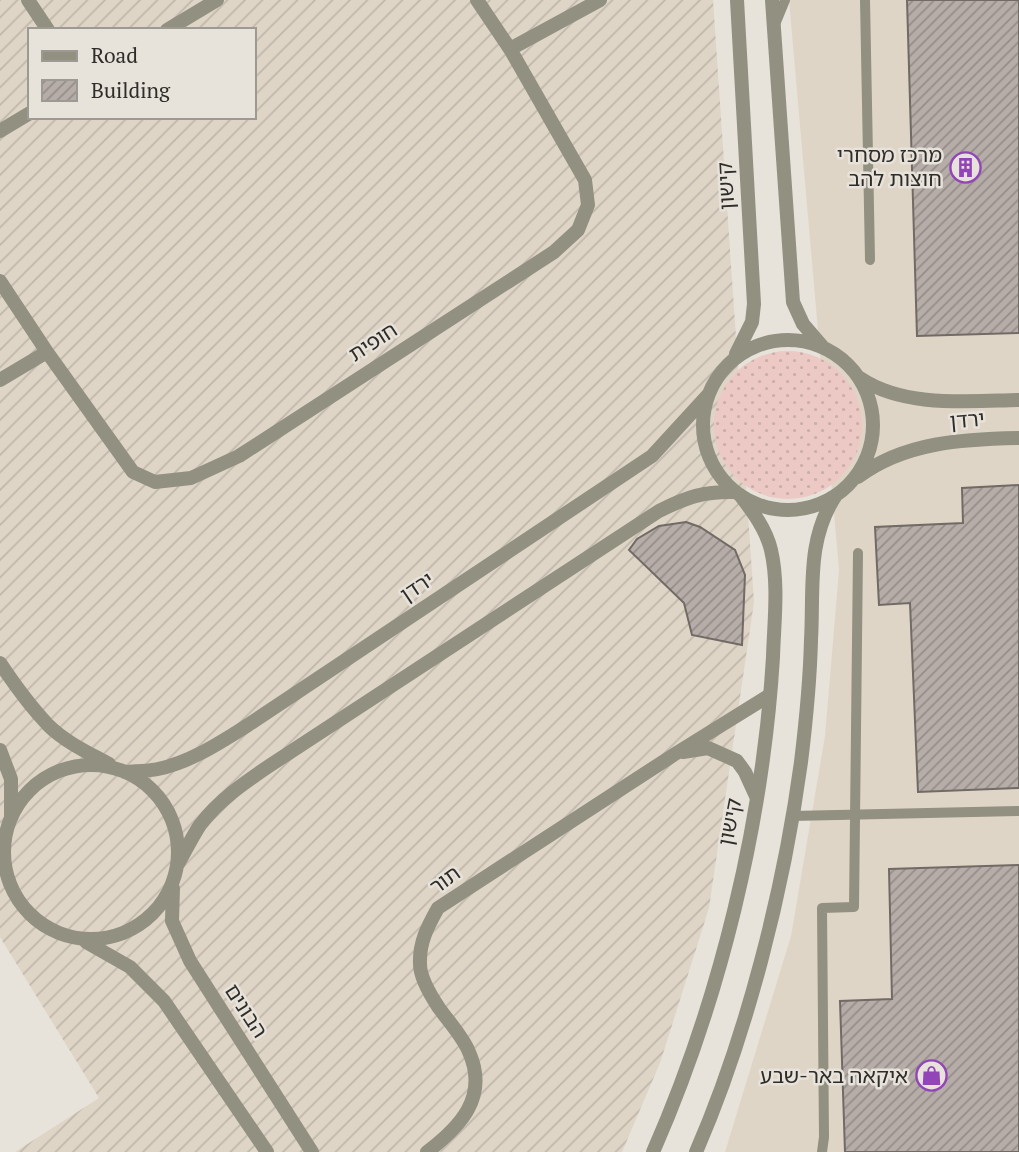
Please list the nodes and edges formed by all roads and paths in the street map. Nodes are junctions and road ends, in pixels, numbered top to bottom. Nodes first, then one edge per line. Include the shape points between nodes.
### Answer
1 (28, 0) edge
2 (217, 0) edge
3 (477, 0) edge
4 (600, 0) edge
5 (736, 0) edge
6 (772, 0) edge
7 (785, 0) edge
8 (865, 0) edge
9 (774, 25) junction
10 (47, 28) edge
11 (170, 28) edge
12 (510, 49) junction
13 (28, 114) edge
14 (0, 131) edge
15 (870, 260) dead end
16 (0, 281) edge
17 (823, 347) junction
18 (47, 352) junction
19 (729, 363) junction
20 (858, 376) junction
21 (0, 380) edge
22 (708, 395) junction
23 (1019, 400) edge
24 (1019, 438) edge
25 (841, 491) junction
26 (738, 493) junction
27 (858, 554) dead end
28 (0, 663) edge
29 (770, 695) junction
30 (0, 750) edge
31 (675, 754) junction
32 (121, 770) junction
33 (756, 796) junction
34 (1019, 811) edge
35 (854, 815) junction
36 (792, 816) junction
37 (12, 817) junction
38 (178, 864) junction
39 (174, 883) junction
40 (82, 940) junction
41 (267, 1152) edge
42 (312, 1152) edge
43 (427, 1152) edge
44 (653, 1152) edge
45 (696, 1152) edge
46 (822, 1152) edge

1 - 10 street
2 - 11 street
3 - 12 street, חופית
4 - 12 street
5 - 19 street, קישון via 754,304 752,322
6 - 9 street
7 - 9 lane
8 - 15 lane
9 - 17 street via 793,302 803,324
12 - 18 street, חופית via 585,180 589,205 578,229 554,252 239,456 191,478 155,482 133,472
13 - 14 street
16 - 18 street, חופית
17 - 19 street via 799,340 774,340 750,348
17 - 20 street
18 - 21 street
19 - 22 street
20 - 23 street, ירדן via 880,389 918,398
20 - 25 street via 873,427 868,453
22 - 26 street via 703,421 706,448 718,472
22 - 32 street, ירדן via 652,456 248,725 174,764
24 - 25 street, ירדן via 966,439 928,446 874,467
25 - 26 street via 813,506 788,510 763,506
25 - 36 street via 824,515 813,561 808,697
26 - 29 street, קישון via 762,526 773,561
26 - 38 street via 702,493 659,511 269,766 214,809
27 - 35 lane
28 - 32 street via 49,726
29 - 31 street, תור
29 - 33 street, קישון
30 - 37 street via 10,779
31 - 33 street, תור via 708,748 737,761
31 - 43 street, תור via 438,908 423,934 419,966 432,997 469,1052 476,1076 471,1108
32 - 37 street via 68,767 48,776 23,797
32 - 38 street via 154,790 167,807 174,823
33 - 44 street, קישון via 716,975
34 - 35 lane
35 - 36 lane
35 - 46 lane via 854,907 822,908
36 - 45 street via 753,988
37 - 40 street via 4,859 16,897 50,930
38 - 39 street
39 - 40 street via 150,918 133,930 102,940
39 - 42 street, הבונים via 172,921 190,961
40 - 41 street via 130,967 164,1001

